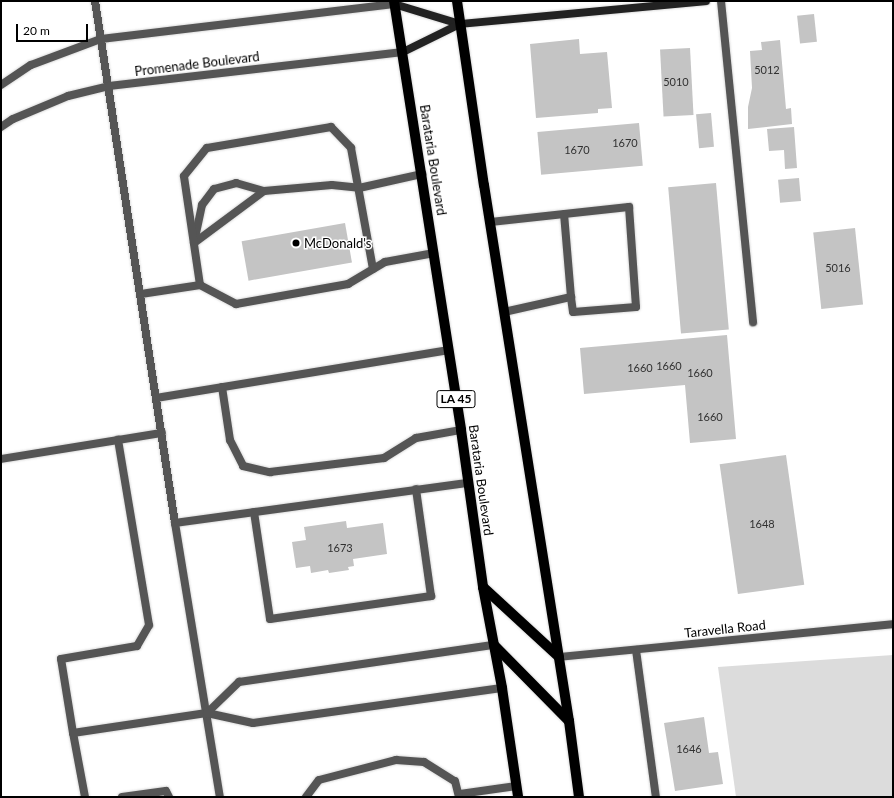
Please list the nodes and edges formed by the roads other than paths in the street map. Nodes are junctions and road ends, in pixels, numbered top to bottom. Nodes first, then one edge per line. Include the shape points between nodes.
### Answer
1 (95, 1) edge
2 (457, 1) edge
3 (706, 1) edge
4 (721, 1) edge
5 (394, 3) edge
6 (460, 24) junction
7 (101, 39) junction
8 (403, 52) junction
9 (1, 85) edge
10 (109, 86) junction
11 (1, 127) edge
12 (422, 174) junction
13 (359, 188) junction
14 (264, 191) junction
15 (564, 214) junction
16 (490, 222) junction
17 (194, 243) junction
18 (434, 253) junction
19 (373, 269) junction
20 (200, 285) junction
21 (141, 294) junction
22 (571, 296) junction
23 (504, 312) junction
24 (753, 322) dead end
25 (448, 350) junction
26 (222, 387) junction
27 (156, 398) junction
28 (461, 430) junction
29 (162, 433) junction
30 (118, 440) junction
31 (1, 459) edge
32 (468, 482) junction
33 (416, 488) junction
34 (254, 512) junction
35 (175, 523) junction
36 (483, 587) junction
37 (893, 624) edge
38 (494, 645) junction
39 (636, 650) junction
40 (559, 657) junction
41 (502, 688) junction
42 (208, 713) junction
43 (569, 721) junction
44 (73, 733) junction
45 (516, 786) junction
46 (460, 796) edge
47 (85, 797) edge
48 (122, 797) edge
49 (169, 797) edge
50 (220, 797) edge
51 (306, 797) edge
52 (518, 797) edge
53 (579, 797) edge
54 (656, 797) edge

1 - 7 street
2 - 6 main road
3 - 6 street
4 - 24 street
5 - 6 street
5 - 7 street
5 - 8 main road, Barataria Boulevard / LA 45
6 - 8 street
6 - 16 main road
7 - 9 street via 31,65
7 - 10 street
8 - 10 street, Promenade Boulevard
8 - 12 main road, Barataria Boulevard / LA 45
10 - 11 street, Promenade Boulevard via 68,96 13,119
10 - 21 street
12 - 13 street
12 - 18 main road, Barataria Boulevard / LA 45
13 - 14 street via 332,185
13 - 17 street via 351,148 331,127 207,148 184,176
13 - 19 street
14 - 17 street
14 - 17 street via 236,183 214,189 202,205
15 - 16 street
15 - 22 street
15 - 22 street via 629,207 636,307 573,312
16 - 23 main road
17 - 20 street
18 - 19 street via 385,262
18 - 25 main road, Barataria Boulevard / LA 45
19 - 20 street via 348,284 236,304
20 - 21 street
21 - 27 street
22 - 23 street
23 - 40 main road
25 - 26 street
25 - 28 main road, Barataria Boulevard / LA 45
26 - 27 street
26 - 28 street via 230,440 244,466 270,472 384,458 416,438
27 - 29 street
28 - 32 main road, Barataria Boulevard / LA 45
29 - 30 street
29 - 35 street
30 - 31 street
30 - 44 street via 149,624 137,646 60,659
32 - 33 street
32 - 36 main road, Barataria Boulevard / LA 45
33 - 34 street
33 - 34 street via 431,596 270,619
34 - 35 street
35 - 42 street
36 - 38 main road, Barataria Boulevard / LA 45
36 - 40 main road
37 - 39 street, Taravella Road
38 - 41 main road, Barataria Boulevard / LA 45
38 - 42 street via 239,682
38 - 43 main road
39 - 40 street, Taravella Road
39 - 54 street
40 - 43 main road
41 - 42 street via 253,722
41 - 45 main road, Barataria Boulevard / LA 45
42 - 44 street
42 - 50 street
43 - 53 main road
44 - 47 street
45 - 46 street
45 - 52 main road, Barataria Boulevard / LA 45
46 - 51 street via 455,781 424,762 396,760 319,780
48 - 49 street via 166,791

